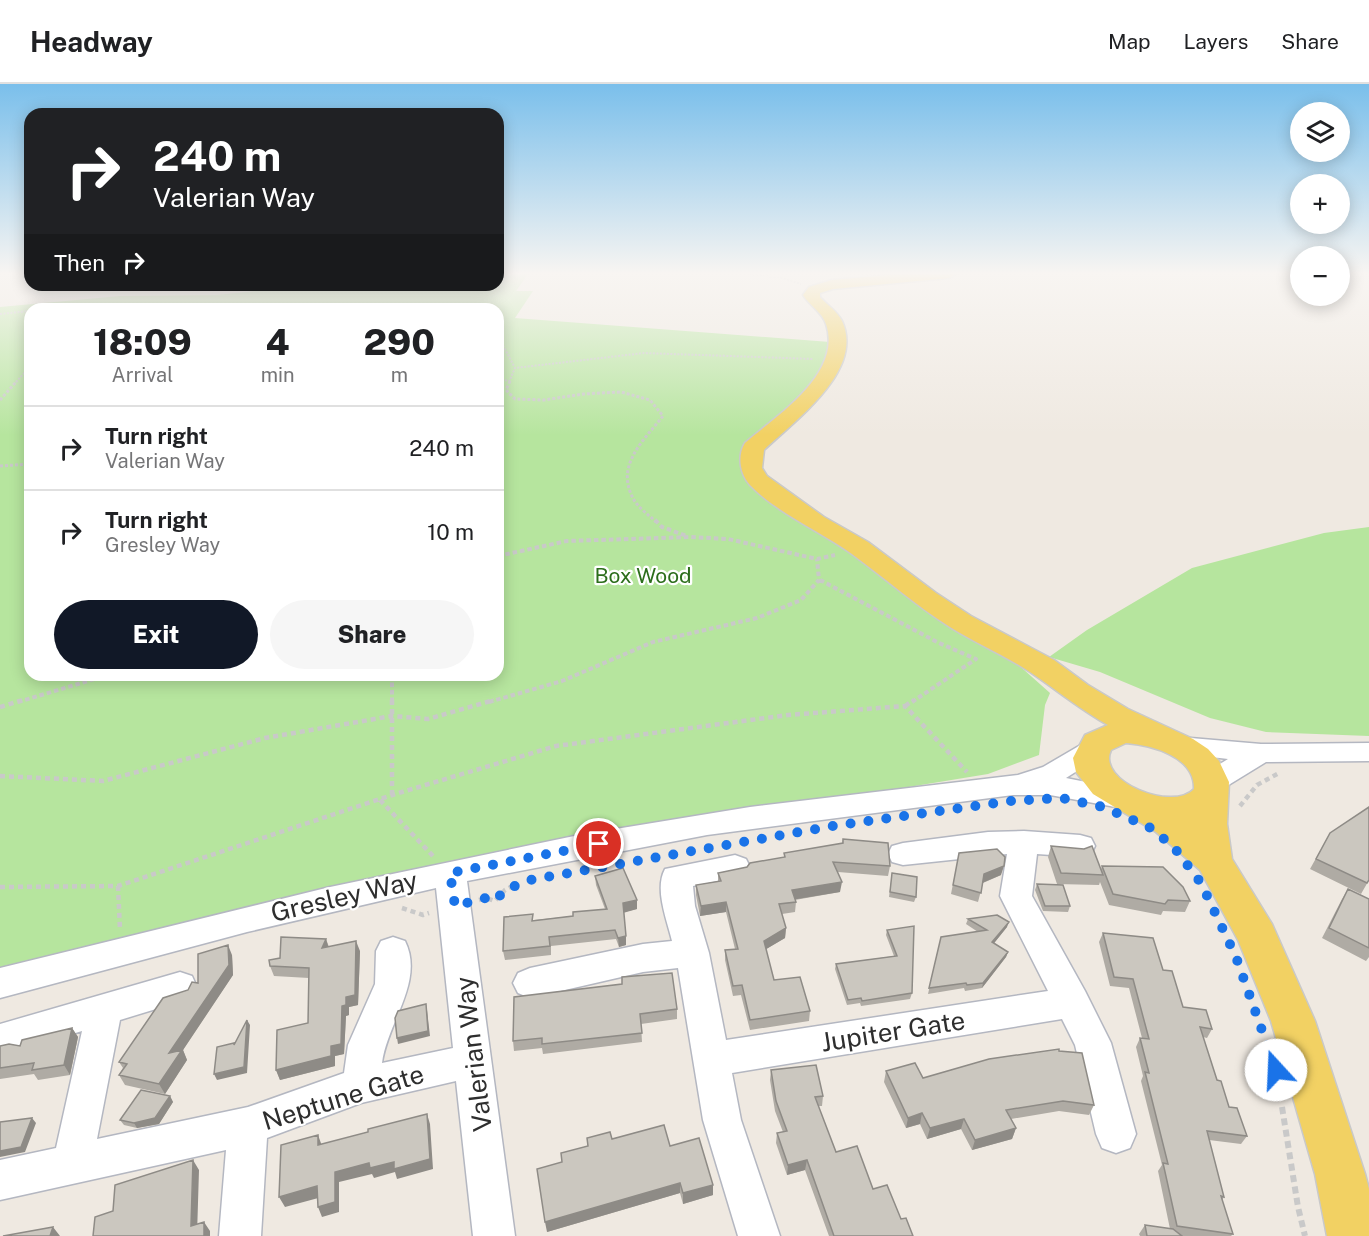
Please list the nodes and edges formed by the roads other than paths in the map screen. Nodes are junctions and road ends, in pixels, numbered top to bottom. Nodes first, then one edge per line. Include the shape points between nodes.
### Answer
1 (836, 328) edge
2 (1077, 692) junction
3 (1172, 742) junction
4 (1095, 746) junction
5 (1369, 752) edge
6 (1261, 753) junction
7 (998, 787) junction
8 (1219, 798) junction
9 (1131, 802) junction
10 (1024, 842) junction
11 (1080, 846) edge
12 (903, 854) dead end
13 (1213, 860) junction
14 (735, 867) edge
15 (452, 889) junction
16 (393, 951) dead end
17 (692, 953) junction
18 (0, 983) edge
19 (530, 983) dead end
20 (180, 987) dead end
21 (1073, 1002) junction
22 (105, 1010) junction
23 (0, 1040) edge
24 (713, 1059) junction
25 (474, 1060) junction
26 (361, 1085) junction
27 (248, 1126) junction
28 (1116, 1134) dead end
29 (72, 1164) junction
30 (0, 1180) edge
31 (240, 1236) edge
32 (494, 1236) edge
33 (759, 1236) edge
34 (1354, 1236) edge

1 - 2 main road via 832,360 822,383 753,448 751,468 758,480 926,599 1044,667
2 - 3 main road
2 - 4 main road via 1088,709
3 - 4 main road via 1143,734 1119,734
3 - 6 street
3 - 8 main road via 1202,763
4 - 7 street, Gresley Way via 1052,774
4 - 9 main road via 1091,759 1099,778
5 - 6 street
6 - 8 street via 1226,772
7 - 9 street, Gresley Way via 1050,785
7 - 15 street, Gresley Way via 663,831
8 - 9 main road via 1189,810 1165,811
8 - 13 main road via 1209,822
9 - 13 main road via 1169,823
10 - 11 street
10 - 12 street
10 - 21 street via 1016,896
13 - 34 main road via 1257,936 1293,1020 1340,1174
14 - 17 street via 676,877 679,906
15 - 18 street, Gresley Way via 299,905
15 - 25 street, Valerian Way
16 - 26 street via 392,984 366,1045
17 - 19 street via 643,958
17 - 24 street
20 - 22 street
21 - 24 street, Jupiter Gate
21 - 28 street via 1094,1043
22 - 23 street
22 - 29 street
24 - 33 street via 722,1120
25 - 26 street, Neptune Gate
25 - 32 street, Valerian Way
26 - 27 street, Neptune Gate
27 - 29 street, Neptune Gate
27 - 31 street, Neptune Gate
29 - 30 street, Neptune Gate

